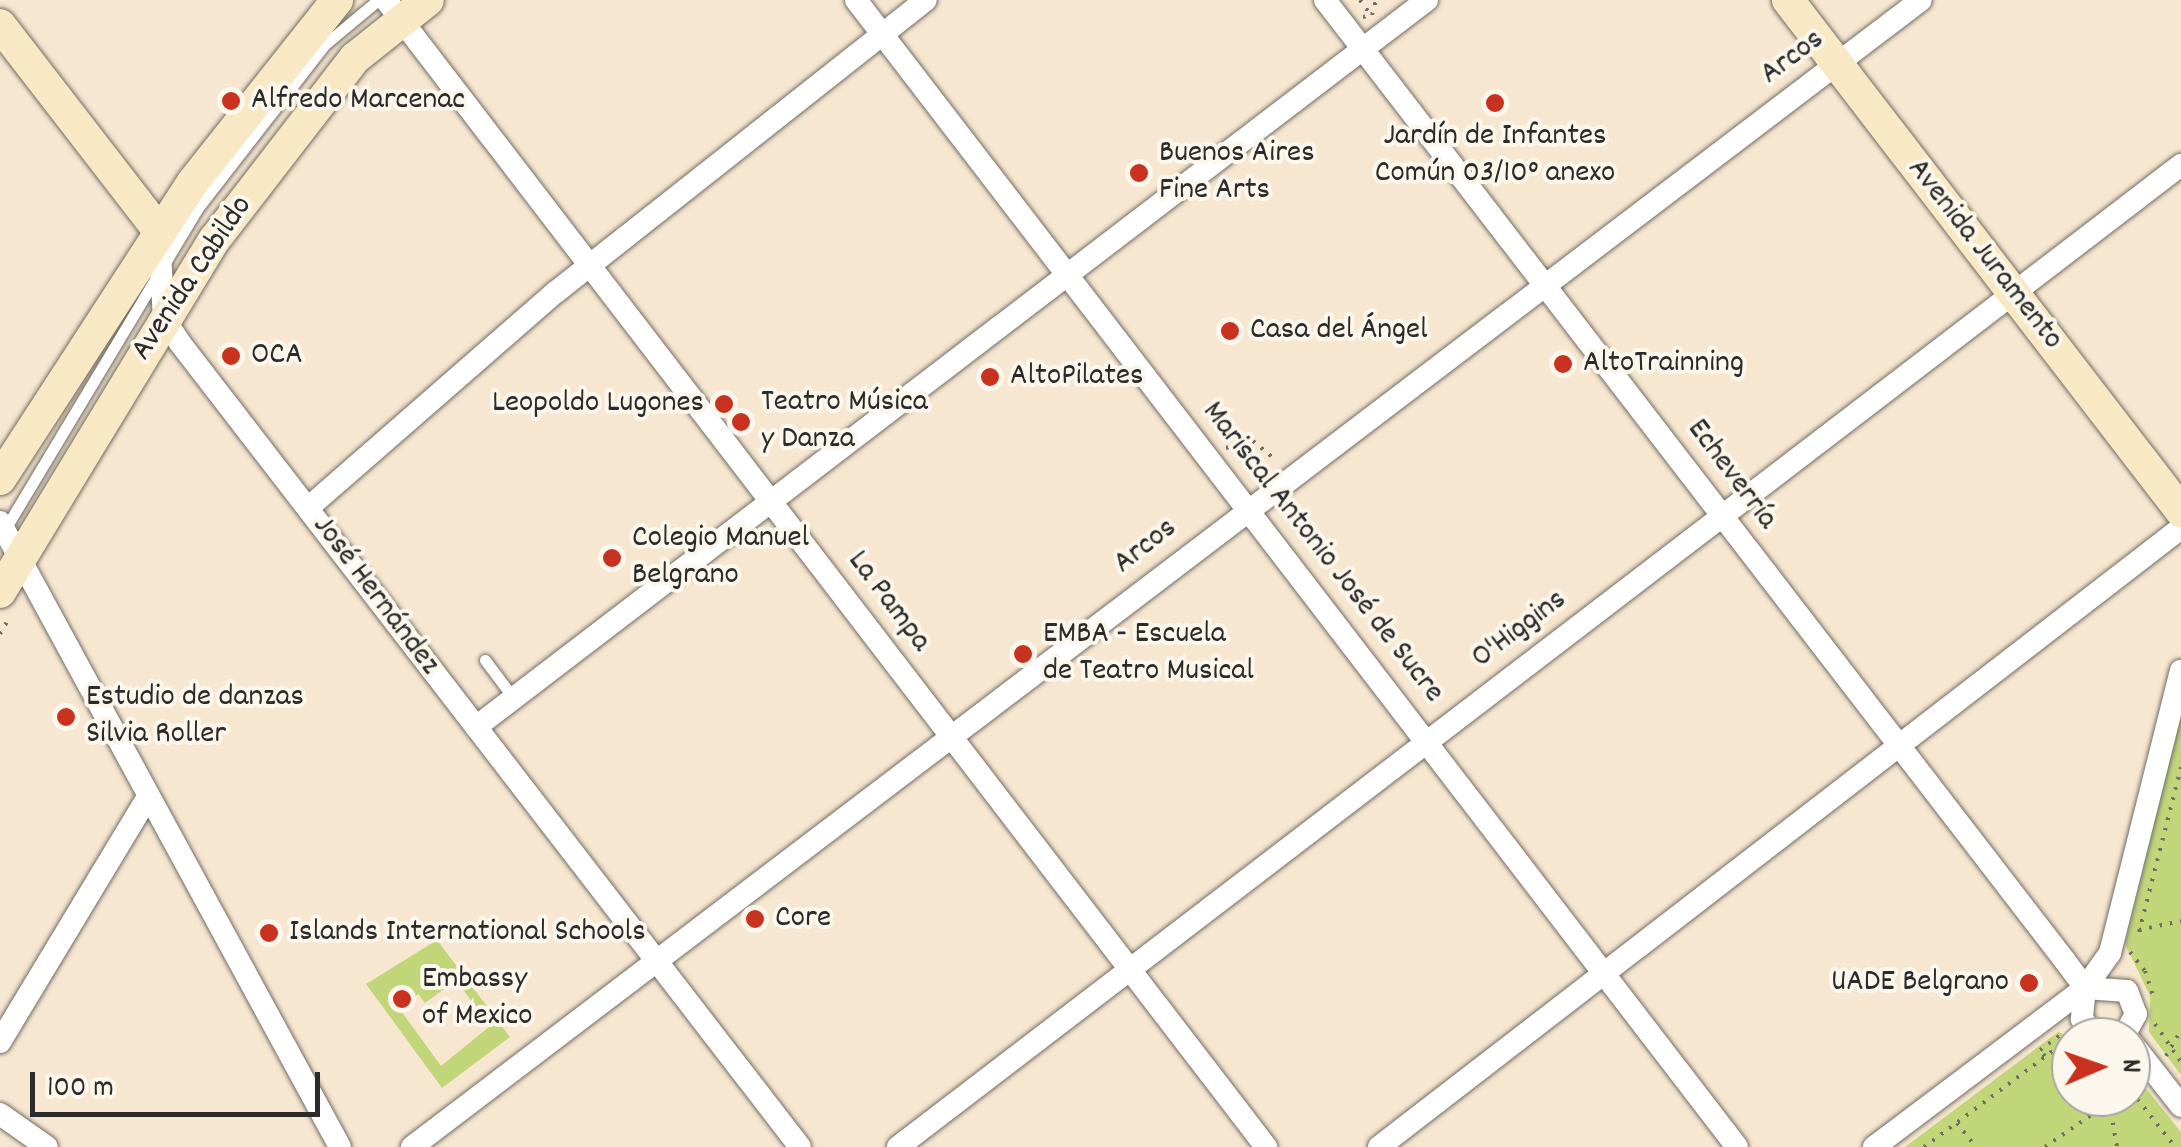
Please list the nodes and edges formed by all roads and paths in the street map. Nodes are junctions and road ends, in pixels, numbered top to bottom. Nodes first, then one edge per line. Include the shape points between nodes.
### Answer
1 (337, 0) edge
2 (428, 0) edge
3 (856, 0) edge
4 (926, 0) edge
5 (1326, 0) edge
6 (1360, 0) edge
7 (1376, 0) edge
8 (1427, 0) edge
9 (1788, 0) edge
10 (1922, 0) edge
11 (392, 6) edge
12 (1388, 6) dead end
13 (1372, 16) junction
14 (1362, 17) dead end
15 (0, 25) edge
16 (882, 34) junction
17 (1362, 48) junction
18 (1838, 65) junction
19 (2181, 165) edge
20 (158, 231) junction
21 (590, 265) junction
22 (160, 270) junction
23 (1066, 274) junction
24 (1545, 284) junction
25 (2015, 295) junction
26 (163, 306) junction
27 (1209, 462) junction
28 (1289, 477) junction
29 (0, 479) edge
30 (770, 501) junction
31 (308, 508) junction
32 (1246, 510) junction
33 (2181, 511) edge
34 (1722, 518) junction
35 (2181, 528) edge
36 (6, 544) edge
37 (0, 592) edge
38 (485, 660) dead end
39 (2181, 671) edge
40 (512, 696) junction
41 (476, 727) junction
42 (952, 736) junction
43 (1427, 740) junction
44 (1899, 747) junction
45 (2181, 767) edge
46 (2172, 797) junction
47 (148, 798) junction
48 (2181, 800) edge
49 (2181, 921) edge
50 (660, 964) junction
51 (1131, 970) junction
52 (1604, 975) junction
53 (2085, 988) junction
54 (2082, 1017) edge
55 (2135, 1017) edge
56 (2181, 1030) edge
57 (2051, 1041) edge
58 (0, 1042) edge
59 (2171, 1050) dead end
60 (2051, 1052) edge
61 (2046, 1056) junction
62 (2151, 1068) edge
63 (2181, 1106) edge
64 (1956, 1110) dead end
65 (0, 1114) edge
66 (2151, 1116) edge
67 (2087, 1117) edge
68 (2112, 1117) edge
69 (1962, 1119) junction
70 (1956, 1123) junction
71 (47, 1147) edge
72 (340, 1147) edge
73 (412, 1147) edge
74 (800, 1147) edge
75 (898, 1147) edge
76 (1266, 1147) edge
77 (1379, 1147) edge
78 (1737, 1147) edge
79 (1874, 1147) edge
80 (1924, 1147) edge
81 (1976, 1147) edge
82 (2045, 1147) edge
83 (2117, 1147) edge
84 (2175, 1147) edge

1 - 20 main road, Avenida Cabildo
2 - 11 main road, Avenida Cabildo
3 - 16 street, Mariscal Antonio José de Sucre
4 - 16 street
5 - 17 street, Echeverría
6 - 13 path
7 - 13 path
8 - 17 street
9 - 18 main road, Avenida Juramento
10 - 18 street, Arcos
11 - 21 street, La Pampa
11 - 22 lane via 324,45 198,209
11 - 26 main road, Avenida Cabildo
12 - 13 path
13 - 14 path
15 - 20 main road
16 - 21 street
16 - 23 street, Mariscal Antonio José de Sucre
17 - 23 street
17 - 24 street, Echeverría
18 - 24 street, Arcos
18 - 25 main road, Avenida Juramento
19 - 25 street, O'Higgins
20 - 22 street
20 - 29 main road, Avenida Cabildo
21 - 30 street, La Pampa
21 - 31 street
22 - 26 street
22 - 36 lane
23 - 27 street, Mariscal Antonio José de Sucre
23 - 30 street
24 - 28 street, Arcos
24 - 34 street, Echeverría
25 - 33 main road, Avenida Juramento
25 - 34 street, O'Higgins
26 - 31 street, José Hernández
26 - 36 main road, Avenida Cabildo
27 - 28 path via 1231,444 1253,438
27 - 32 street, Mariscal Antonio José de Sucre
28 - 32 street, Arcos
30 - 40 street
30 - 42 street, La Pampa
31 - 41 street, José Hernández
32 - 42 street, Arcos
32 - 43 street, Mariscal Antonio José de Sucre
34 - 43 street, O'Higgins
34 - 44 street, Echeverría
35 - 44 street
36 - 37 main road, Avenida Cabildo
36 - 47 street
38 - 40 lane
39 - 53 street via 2112,945
40 - 41 street
41 - 50 street, José Hernández
42 - 50 street, Arcos
42 - 51 street, La Pampa
43 - 51 street, O'Higgins
43 - 52 street, Mariscal Antonio José de Sucre
44 - 52 street
44 - 53 street, Echeverría
45 - 46 path
46 - 48 path
46 - 49 path via 2140,930
47 - 58 street
47 - 72 street
50 - 73 street, Arcos
50 - 74 street, José Hernández
51 - 75 street, O'Higgins
51 - 76 street, La Pampa
52 - 77 street
52 - 78 street, Mariscal Antonio José de Sucre
53 - 54 street, Echeverría
53 - 55 street via 2127,991
53 - 79 street
56 - 59 path
57 - 61 path via 2040,1050
60 - 61 path
61 - 69 path
62 - 63 street
64 - 69 path
65 - 71 street
66 - 84 path
67 - 82 path
68 - 83 path
69 - 70 path
70 - 80 path
70 - 81 path

